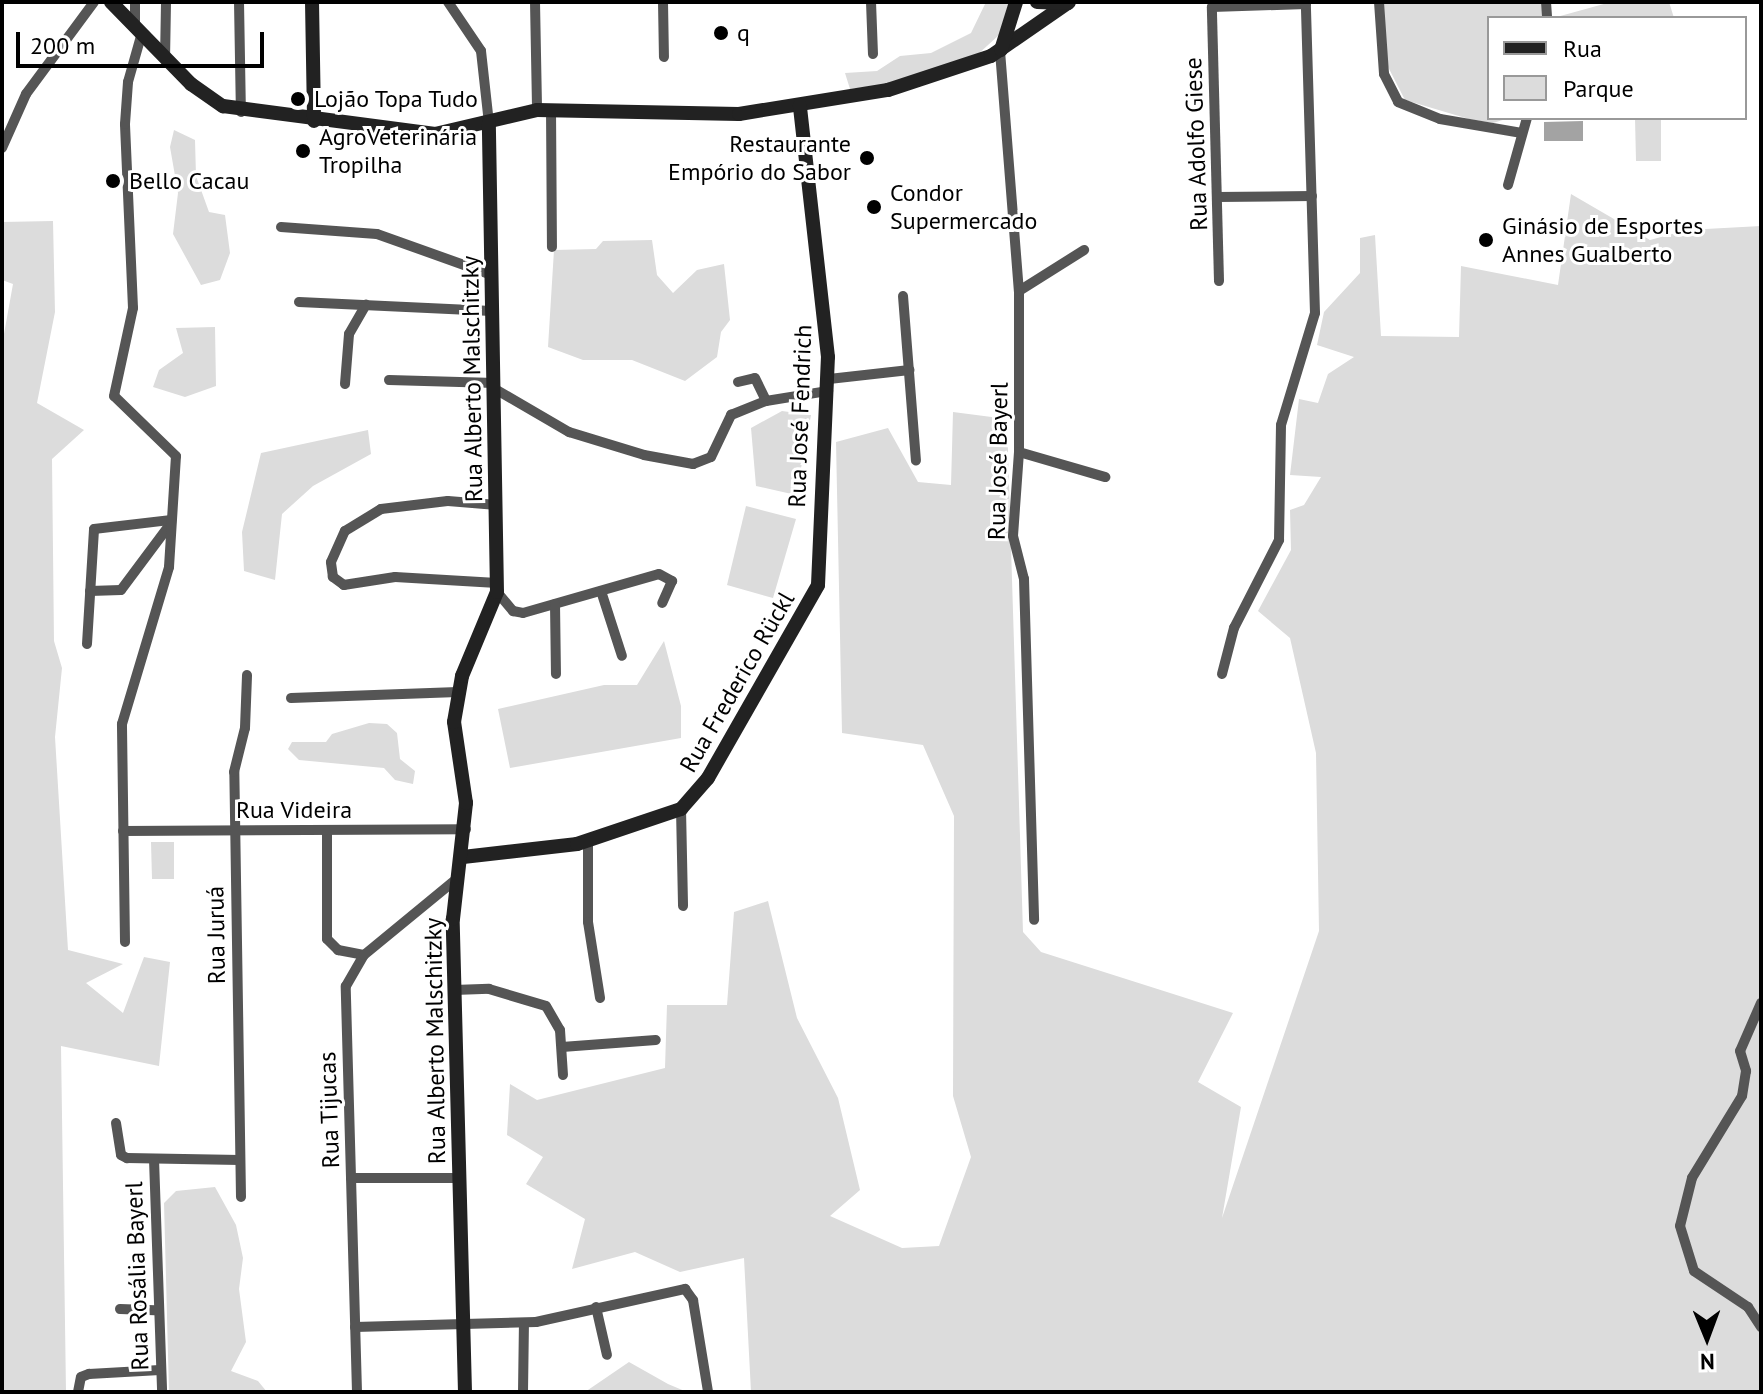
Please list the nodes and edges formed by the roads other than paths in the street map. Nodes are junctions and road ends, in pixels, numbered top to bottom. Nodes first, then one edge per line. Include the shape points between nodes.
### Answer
1 (94, 2) edge
2 (111, 2) edge
3 (135, 2) edge
4 (166, 2) edge
5 (239, 2) edge
6 (312, 2) edge
7 (448, 2) edge
8 (535, 2) edge
9 (663, 2) edge
10 (871, 2) edge
11 (1016, 2) edge
12 (1037, 2) edge
13 (1379, 2) edge
14 (1068, 3) edge
15 (1306, 3) edge
16 (138, 33) junction
17 (1000, 51) junction
18 (873, 54) dead end
19 (664, 57) dead end
20 (165, 60) junction
21 (800, 106) junction
22 (544, 109) junction
23 (241, 112) junction
24 (1526, 120) edge
25 (314, 121) junction
26 (489, 123) junction
27 (1522, 133) junction
28 (2, 148) edge
29 (1508, 185) dead end
30 (1312, 196) junction
31 (1217, 197) junction
32 (281, 227) dead end
33 (552, 247) dead end
34 (1084, 250) dead end
35 (492, 275) junction
36 (1219, 281) dead end
37 (1019, 291) junction
38 (903, 296) dead end
39 (299, 302) dead end
40 (366, 305) junction
41 (492, 311) junction
42 (909, 370) junction
43 (389, 380) dead end
44 (738, 382) dead end
45 (345, 384) dead end
46 (828, 385) junction
47 (495, 386) junction
48 (766, 401) junction
49 (1019, 452) junction
50 (916, 460) dead end
51 (1105, 477) dead end
52 (497, 505) junction
53 (171, 522) junction
54 (818, 585) joint
55 (497, 587) junction
56 (90, 591) junction
57 (601, 591) junction
58 (662, 603) dead end
59 (555, 604) junction
60 (87, 644) dead end
61 (622, 656) dead end
62 (556, 674) dead end
63 (1222, 674) dead end
64 (247, 675) dead end
65 (458, 692) junction
66 (291, 698) dead end
67 (681, 809) junction
68 (466, 829) junction
69 (235, 830) junction
70 (327, 830) junction
71 (123, 831) junction
72 (588, 842) junction
73 (463, 857) junction
74 (459, 877) junction
75 (683, 906) dead end
76 (1034, 920) dead end
77 (125, 942) dead end
78 (364, 955) junction
79 (454, 990) junction
80 (600, 998) dead end
81 (1761, 1003) edge
82 (656, 1040) dead end
83 (562, 1047) junction
84 (563, 1075) dead end
85 (116, 1123) dead end
86 (154, 1159) junction
87 (240, 1160) junction
88 (351, 1178) junction
89 (460, 1178) junction
90 (241, 1197) dead end
91 (596, 1307) junction
92 (120, 1309) dead end
93 (155, 1310) junction
94 (463, 1324) junction
95 (524, 1324) junction
96 (355, 1327) junction
97 (1761, 1327) edge
98 (607, 1355) dead end
99 (160, 1370) junction
100 (78, 1392) edge
101 (162, 1392) edge
102 (357, 1392) edge
103 (465, 1392) edge
104 (523, 1392) edge
105 (708, 1392) edge

1 - 28 street via 26,94
2 - 16 street
3 - 16 street
4 - 20 street
5 - 23 street
6 - 25 street
7 - 26 street via 481,51
8 - 22 street
9 - 19 street
10 - 18 street
11 - 17 street
12 - 14 street
13 - 27 street via 1384,74 1398,102 1430,116
14 - 17 street
15 - 30 street
15 - 31 street, Rua Adolfo Giese via 1212,7
16 - 20 street
16 - 53 street via 125,124 133,308 114,396 176,456
17 - 21 street via 908,85
17 - 37 street, Rua José Bayerl
20 - 23 street via 203,95
21 - 22 street via 723,115
21 - 46 street, Rua José Fendrich via 824,298
22 - 26 street
22 - 33 street
23 - 25 street
24 - 27 street
25 - 26 street via 435,134
26 - 35 street, Rua Alberto Malschitzky
27 - 29 street
30 - 31 street
30 - 63 street via 1316,307 1281,425 1279,540 1234,628
31 - 36 street, Rua Adolfo Giese
32 - 35 street via 377,234
34 - 37 street
35 - 41 street, Rua Alberto Malschitzky
37 - 49 street, Rua José Bayerl
38 - 42 street
39 - 40 street
40 - 41 street
40 - 45 street via 349,334
41 - 47 street, Rua Alberto Malschitzky
42 - 46 street
42 - 50 street
43 - 47 street
44 - 48 street via 755,378
46 - 48 street
46 - 54 street, Rua José Fendrich via 819,482
47 - 48 street via 588,438 693,464 711,457 731,415
47 - 52 street, Rua Alberto Malschitzky
49 - 51 street
49 - 76 street, Rua José Bayerl via 1013,536 1024,579
52 - 55 street, Rua Alberto Malschitzky
52 - 55 street via 436,502 368,514 345,531 332,552 331,571 340,584 395,577
53 - 56 street via 121,590
53 - 56 street via 94,529
53 - 71 street via 166,579 123,708
54 - 67 street, Rua Frederico Rückl via 708,778
55 - 59 street via 516,613
55 - 65 street, Rua Alberto Malschitzky
56 - 60 street
57 - 58 street via 665,575 672,587
57 - 59 street
57 - 61 street
59 - 62 street
64 - 69 street, Rua Juruá via 245,728 234,772
65 - 66 street
65 - 68 street, Rua Alberto Malschitzky via 454,739 466,793
67 - 72 street, Rua Frederico Rückl
67 - 75 street
68 - 70 street, Rua Videira
68 - 73 street, Rua Alberto Malschitzky
69 - 70 street, Rua Videira
69 - 71 street, Rua Videira
69 - 87 street, Rua Juruá
70 - 78 street via 327,939 338,950
71 - 77 street
72 - 73 street, Rua Frederico Rückl
72 - 80 street via 588,922
73 - 74 street, Rua Alberto Malschitzky
74 - 78 street, Rua Tijucas
74 - 79 street, Rua Alberto Malschitzky via 453,919
78 - 88 street, Rua Tijucas via 351,971 345,995
79 - 83 street via 489,989 546,1006 558,1021
79 - 89 street, Rua Alberto Malschitzky
81 - 97 street via 1740,1051 1746,1071 1742,1096 1692,1178 1680,1226 1694,1271 1748,1307
82 - 83 street
83 - 84 street
85 - 86 street via 121,1155
86 - 87 street
86 - 93 street, Rua Rosália Bayerl
87 - 90 street, Rua Juruá
88 - 89 street
88 - 96 street, Rua Tijucas
89 - 94 street, Rua Alberto Malschitzky
91 - 95 street
91 - 98 street
91 - 105 street via 685,1289 693,1300
92 - 93 street
93 - 99 street, Rua Rosália Bayerl
94 - 95 street
94 - 96 street
94 - 103 street, Rua Alberto Malschitzky
95 - 104 street
96 - 102 street, Rua Tijucas
99 - 100 street via 89,1374 81,1377
99 - 101 street, Rua Rosália Bayerl

